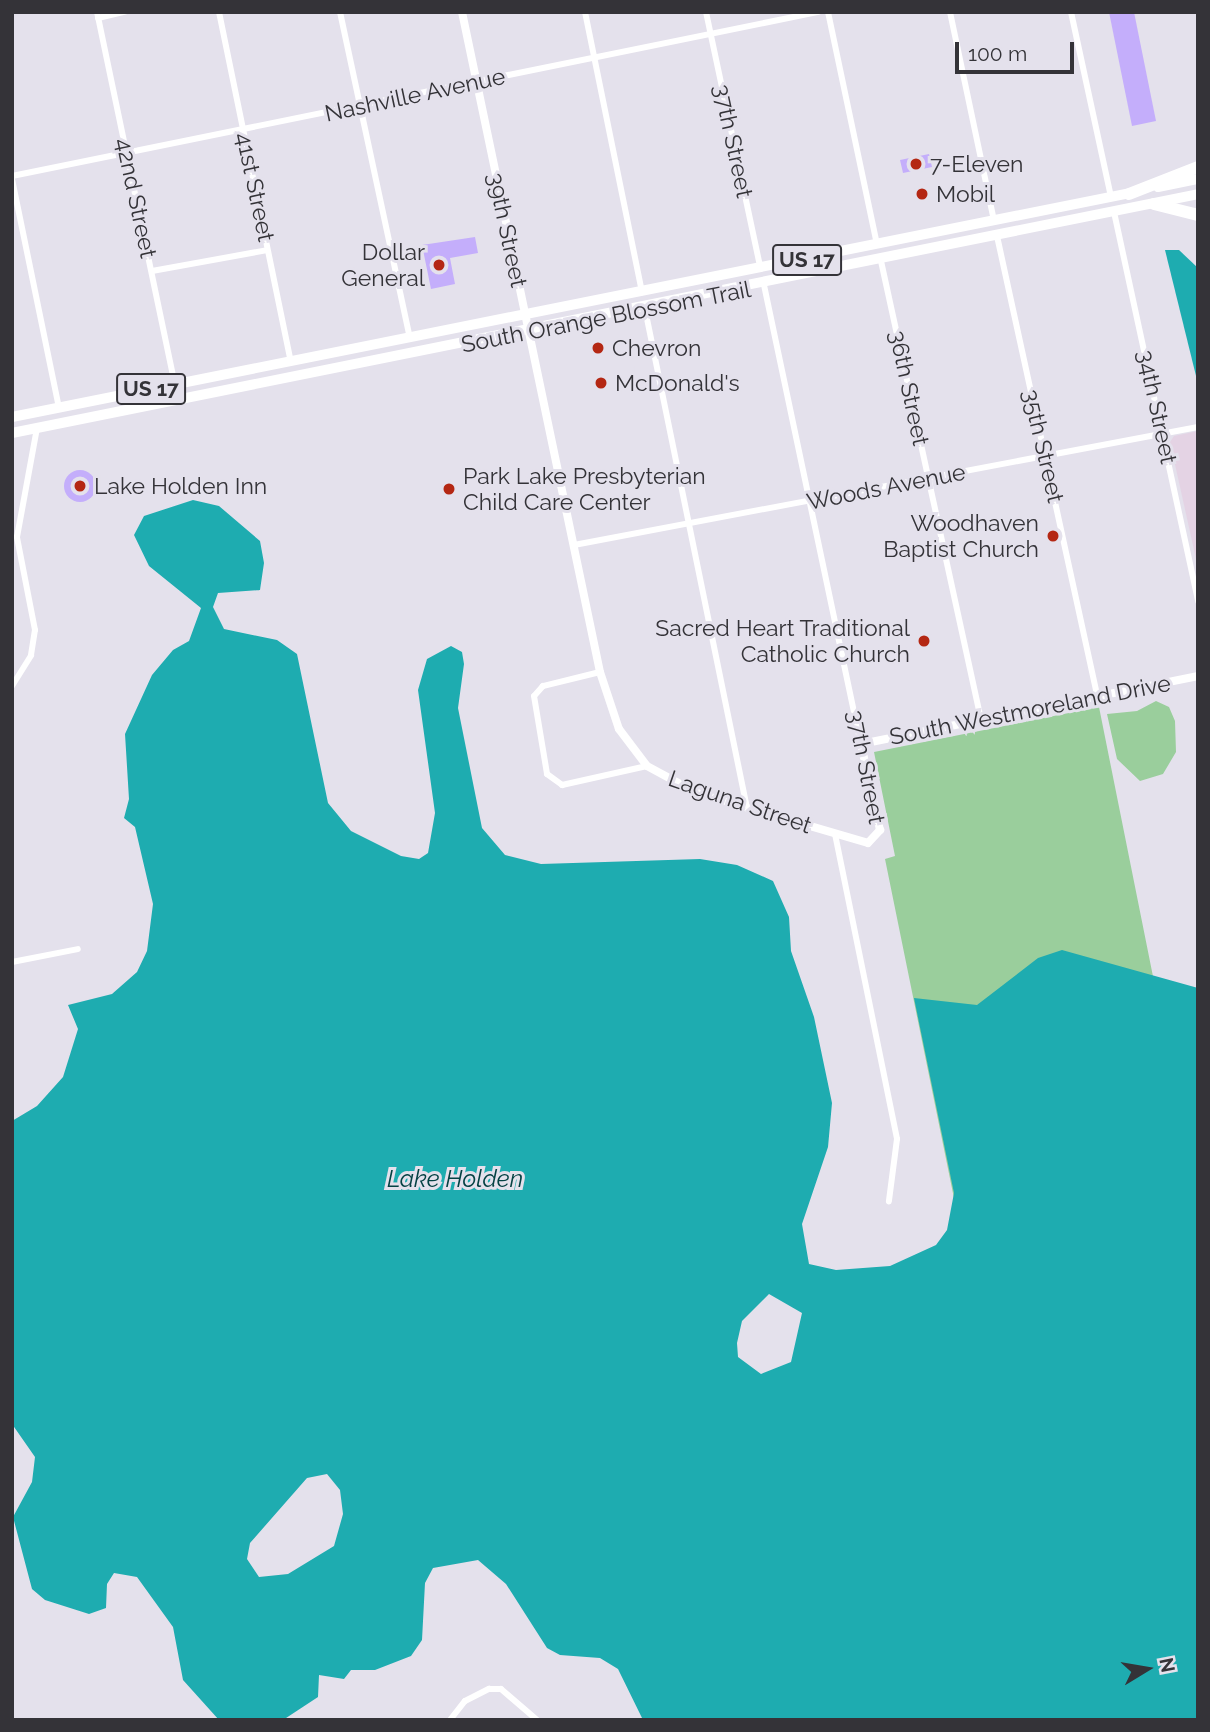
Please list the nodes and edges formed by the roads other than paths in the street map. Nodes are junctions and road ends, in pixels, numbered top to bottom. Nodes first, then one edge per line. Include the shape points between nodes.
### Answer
1 (125, 12) edge
2 (219, 12) edge
3 (340, 12) edge
4 (462, 12) edge
5 (584, 12) edge
6 (706, 12) edge
7 (818, 12) edge
8 (828, 12) edge
9 (950, 12) edge
10 (1071, 12) edge
11 (97, 15) edge
12 (710, 34) junction
13 (594, 58) junction
14 (477, 82) junction
15 (360, 106) junction
16 (243, 130) junction
17 (127, 154) junction
18 (1198, 167) edge
19 (1198, 176) edge
20 (12, 178) edge
21 (1149, 189) joint
22 (1129, 194) junction
23 (1198, 194) edge
24 (1111, 197) junction
25 (1154, 204) junction
26 (1114, 212) junction
27 (1198, 215) edge
28 (994, 220) junction
29 (998, 236) junction
30 (877, 246) junction
31 (267, 250) junction
32 (902, 256) junction
33 (881, 261) junction
34 (760, 269) junction
35 (152, 271) junction
36 (764, 285) junction
37 (642, 293) junction
38 (645, 309) junction
39 (526, 316) junction
40 (529, 332) junction
41 (410, 340) junction
42 (291, 362) junction
43 (270, 383) junction
44 (174, 384) junction
45 (59, 407) junction
46 (12, 416) edge
47 (1198, 427) edge
48 (37, 428) junction
49 (12, 433) edge
50 (1164, 433) junction
51 (1046, 455) junction
52 (929, 479) junction
53 (813, 501) junction
54 (689, 524) junction
55 (574, 545) junction
56 (1198, 602) edge
57 (600, 672) junction
58 (1198, 676) edge
59 (12, 686) edge
60 (1098, 698) junction
61 (981, 721) junction
62 (861, 744) junction
63 (647, 765) junction
64 (747, 808) junction
65 (835, 834) junction
66 (78, 948) dead end
67 (12, 962) edge
68 (889, 1201) dead end
69 (450, 1720) edge
70 (537, 1720) edge

1 - 11 street
2 - 16 street, 41st Street
3 - 15 street
4 - 14 street, 39th Street
5 - 13 street
6 - 12 street, 37th Street
7 - 12 street, Nashville Avenue
8 - 30 street
9 - 28 street
10 - 24 street
11 - 17 street, 42nd Street
12 - 13 street, Nashville Avenue
12 - 34 street, 37th Street
13 - 14 street, Nashville Avenue
13 - 37 street
14 - 15 street, Nashville Avenue
14 - 39 street, 39th Street
15 - 16 street, Nashville Avenue
15 - 41 street
16 - 17 street, Nashville Avenue
16 - 31 street, 41st Street
17 - 20 street, Nashville Avenue
17 - 35 street, 42nd Street
18 - 22 highway
19 - 21 highway
20 - 45 street
21 - 22 main road, South Orange Blossom Trail / US 17
22 - 24 main road, South Orange Blossom Trail / US 17
23 - 25 main road, South Orange Blossom Trail / US 17
24 - 28 main road, South Orange Blossom Trail / US 17
24 - 29 main road via 1015,223
25 - 26 main road, South Orange Blossom Trail / US 17
25 - 27 highway
26 - 29 main road, South Orange Blossom Trail / US 17
26 - 50 street, 34th Street
28 - 30 main road, South Orange Blossom Trail / US 17
28 - 32 main road
29 - 32 main road, South Orange Blossom Trail / US 17
29 - 51 street, 35th Street
30 - 34 main road, South Orange Blossom Trail / US 17
31 - 35 street
31 - 42 street, 41st Street
32 - 33 main road, South Orange Blossom Trail / US 17
33 - 36 main road, South Orange Blossom Trail / US 17
33 - 52 street, 36th Street
34 - 37 main road, South Orange Blossom Trail / US 17
35 - 44 street, 42nd Street
36 - 38 main road, South Orange Blossom Trail / US 17
36 - 53 street, 37th Street
37 - 39 main road, South Orange Blossom Trail / US 17
38 - 40 main road, South Orange Blossom Trail / US 17
38 - 54 street
39 - 40 street, 39th Street
39 - 41 main road, South Orange Blossom Trail / US 17
40 - 43 main road, South Orange Blossom Trail / US 17
40 - 55 street, 39th Street
41 - 42 main road, South Orange Blossom Trail / US 17
42 - 43 main road
42 - 44 main road, South Orange Blossom Trail / US 17
43 - 48 main road, South Orange Blossom Trail / US 17
44 - 45 main road, South Orange Blossom Trail / US 17
45 - 46 main road, South Orange Blossom Trail / US 17
47 - 50 street, Woods Avenue
48 - 49 main road, South Orange Blossom Trail / US 17
48 - 59 street via 20,497 17,537 35,631 31,655
50 - 51 street, Woods Avenue
50 - 56 street, 34th Street
51 - 52 street, Woods Avenue
51 - 60 street, 35th Street
52 - 53 street, Woods Avenue
52 - 61 street, 36th Street
53 - 54 street, Woods Avenue
53 - 62 street, 37th Street
54 - 55 street, Woods Avenue
54 - 64 street
55 - 57 street, 39th Street
57 - 63 street, 39th Street via 619,729
57 - 63 street via 543,685 534,695 547,774 562,785
58 - 60 street, South Westmoreland Drive
60 - 61 street, South Westmoreland Drive
61 - 62 street, South Westmoreland Drive
62 - 65 street, 37th Street via 879,835 869,843
63 - 64 street, Laguna Street via 666,780
64 - 65 street, Laguna Street
65 - 68 street, 37th Street via 897,1139
66 - 67 street
69 - 70 street via 482,1691 501,1689

